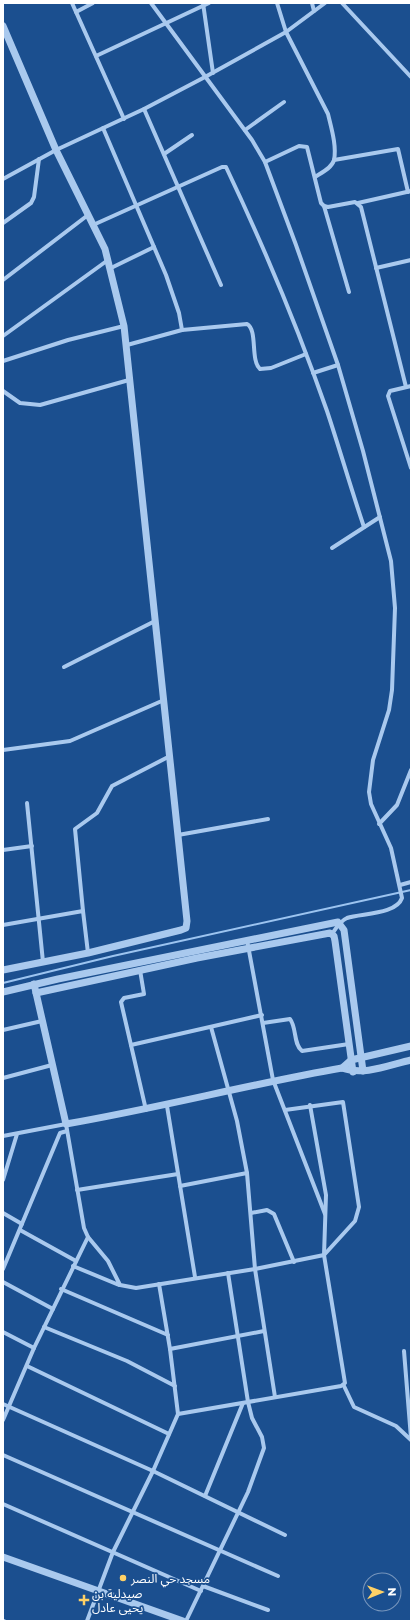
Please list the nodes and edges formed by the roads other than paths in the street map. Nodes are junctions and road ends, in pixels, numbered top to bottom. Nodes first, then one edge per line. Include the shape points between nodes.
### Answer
1 (72, 3) edge
2 (93, 3) edge
3 (151, 3) edge
4 (209, 3) edge
5 (277, 3) edge
6 (312, 3) edge
7 (325, 3) edge
8 (342, 3) edge
9 (203, 4) edge
10 (314, 10) junction
11 (76, 12) junction
12 (166, 22) junction
13 (3, 26) edge
14 (286, 32) junction
15 (96, 56) junction
16 (214, 73) junction
17 (411, 77) edge
18 (205, 78) junction
19 (284, 102) dead end
20 (144, 109) junction
21 (124, 119) junction
22 (103, 128) junction
23 (245, 130) junction
24 (192, 135) dead end
25 (56, 150) junction
26 (164, 154) junction
27 (39, 159) junction
28 (334, 160) junction
29 (265, 162) junction
30 (315, 177) junction
31 (3, 179) edge
32 (178, 187) junction
33 (409, 192) edge
34 (358, 203) junction
35 (136, 206) junction
36 (324, 206) junction
37 (88, 215) junction
38 (3, 223) edge
39 (93, 225) junction
40 (154, 248) junction
41 (108, 260) junction
42 (411, 260) edge
43 (111, 268) junction
44 (376, 268) junction
45 (3, 280) edge
46 (221, 285) dead end
47 (349, 292) dead end
48 (124, 326) junction
49 (182, 330) junction
50 (3, 336) edge
51 (127, 345) junction
52 (306, 354) junction
53 (3, 361) edge
54 (338, 365) junction
55 (313, 373) junction
56 (129, 380) junction
57 (409, 387) edge
58 (3, 391) edge
59 (411, 468) edge
60 (380, 517) junction
61 (364, 527) junction
62 (332, 548) dead end
63 (155, 621) junction
64 (64, 667) dead end
65 (164, 700) junction
66 (3, 750) edge
67 (170, 756) junction
68 (411, 770) edge
69 (27, 803) dead end
70 (268, 819) dead end
71 (379, 824) junction
72 (178, 835) junction
73 (32, 846) junction
74 (3, 850) edge
75 (411, 882) edge
76 (400, 885) junction
77 (83, 911) junction
78 (38, 918) junction
79 (340, 923) junction
80 (3, 925) edge
81 (332, 934) junction
82 (247, 940) junction
83 (249, 948) junction
84 (88, 953) junction
85 (43, 962) junction
86 (138, 962) junction
87 (3, 970) edge
88 (140, 970) junction
89 (34, 984) junction
90 (3, 992) edge
91 (36, 993) junction
92 (262, 1015) junction
93 (42, 1021) junction
94 (263, 1023) junction
95 (211, 1027) junction
96 (3, 1030) edge
97 (348, 1044) junction
98 (130, 1045) junction
99 (411, 1046) edge
100 (361, 1058) junction
101 (351, 1060) junction
102 (411, 1060) edge
103 (52, 1065) junction
104 (342, 1068) junction
105 (363, 1071) junction
106 (353, 1072) junction
107 (3, 1078) edge
108 (273, 1080) junction
109 (229, 1091) junction
110 (310, 1105) junction
111 (167, 1106) junction
112 (146, 1110) junction
113 (285, 1110) junction
114 (67, 1127) junction
115 (16, 1134) junction
116 (3, 1136) edge
117 (247, 1173) junction
118 (178, 1174) junction
119 (3, 1180) edge
120 (180, 1186) junction
121 (77, 1190) junction
122 (3, 1212) edge
123 (251, 1213) junction
124 (326, 1218) junction
125 (22, 1224) junction
126 (20, 1230) junction
127 (88, 1237) junction
128 (324, 1255) junction
129 (76, 1261) junction
130 (294, 1262) junction
131 (73, 1266) junction
132 (3, 1269) edge
133 (255, 1269) junction
134 (228, 1273) junction
135 (195, 1278) junction
136 (3, 1282) edge
137 (159, 1284) junction
138 (120, 1285) junction
139 (61, 1289) junction
140 (53, 1309) junction
141 (44, 1327) junction
142 (264, 1331) junction
143 (3, 1332) edge
144 (168, 1335) junction
145 (239, 1336) junction
146 (34, 1348) junction
147 (170, 1349) junction
148 (404, 1350) dead end
149 (26, 1366) junction
150 (175, 1386) junction
151 (344, 1386) junction
152 (275, 1397) junction
153 (248, 1402) junction
154 (243, 1403) junction
155 (3, 1404) edge
156 (9, 1407) junction
157 (178, 1414) junction
158 (3, 1420) edge
159 (169, 1434) junction
160 (411, 1439) edge
161 (3, 1455) edge
162 (153, 1471) junction
163 (205, 1496) junction
164 (3, 1504) edge
165 (132, 1512) junction
166 (238, 1512) junction
167 (285, 1535) dead end
168 (220, 1550) junction
169 (113, 1552) junction
170 (3, 1557) edge
171 (278, 1576) dead end
172 (204, 1586) junction
173 (98, 1591) junction
174 (201, 1591) junction
175 (268, 1610) dead end
176 (87, 1621) edge
177 (185, 1621) edge

1 - 11 street
2 - 11 street
3 - 12 street
4 - 9 street
5 - 14 street
6 - 10 street
7 - 10 street
8 - 17 street
9 - 12 street
9 - 16 street
10 - 14 street
11 - 15 street
12 - 15 street
12 - 18 street
13 - 25 street
14 - 16 street
14 - 28 street via 328,114
15 - 21 street
16 - 18 street
18 - 20 street
18 - 23 street
19 - 23 street
20 - 21 street
20 - 26 street
21 - 22 street
22 - 25 street
22 - 35 street
23 - 29 street
24 - 26 street
25 - 27 street
25 - 37 street
26 - 32 street
27 - 31 street
27 - 38 street via 34,197 30,203
28 - 30 street via 330,167
28 - 33 street via 398,149
29 - 30 street via 304,146 309,150
29 - 54 street
30 - 36 street
32 - 35 street
32 - 46 street
32 - 52 street via 226,167 257,233
33 - 34 street
34 - 36 street
34 - 44 street
35 - 39 street
35 - 40 street
36 - 47 street
37 - 39 street
37 - 45 street
39 - 41 street
40 - 43 street
40 - 49 street via 180,314
41 - 43 street
41 - 50 street
42 - 44 street
43 - 48 street
44 - 57 street
48 - 51 street
48 - 53 street via 68,340
49 - 51 street
49 - 52 street via 247,324 250,326 256,364 260,369 271,368
51 - 56 street
52 - 55 street
54 - 55 street
54 - 60 street
55 - 61 street
56 - 58 street via 40,405 20,403
56 - 63 street
57 - 59 street via 390,391 388,396
60 - 61 street
60 - 71 street via 391,561 395,608 391,700 369,778 370,804
61 - 62 street
63 - 64 street
63 - 65 street
65 - 66 street via 70,741
65 - 67 street
67 - 72 street
67 - 77 street via 112,786 98,813 75,829
68 - 71 street via 397,805
69 - 73 street
70 - 72 street
71 - 76 street via 391,848
72 - 84 street via 187,916 186,928
73 - 74 street
73 - 78 street
75 - 76 street
76 - 79 street via 400,902 388,909 347,918
77 - 78 street
77 - 84 street
78 - 80 street
78 - 85 street
79 - 81 street
79 - 82 street via 331,922
79 - 100 street via 344,930
81 - 83 street via 327,932
81 - 97 street
82 - 83 street
82 - 86 street
83 - 88 street
83 - 92 street
84 - 85 street
85 - 87 street
86 - 88 street
86 - 89 street
88 - 91 street
88 - 98 street via 144,994 124,998 121,1002
89 - 90 street
89 - 91 street
91 - 93 street
92 - 94 street
92 - 95 street
93 - 96 street
93 - 103 street
94 - 97 street via 290,1020 302,1051
94 - 108 street
95 - 98 street
95 - 109 street
97 - 101 street
98 - 112 street
99 - 100 street
100 - 101 street
100 - 105 street
101 - 104 street
101 - 106 street
102 - 105 street
103 - 107 street
103 - 114 street
104 - 106 street
104 - 108 street
105 - 106 street
108 - 109 street
108 - 113 street
109 - 111 street
109 - 117 street
110 - 113 street
110 - 124 street via 325,1184
110 - 128 street via 343,1102 358,1206 355,1221
111 - 112 street
111 - 118 street
112 - 114 street
113 - 124 street
114 - 115 street
114 - 121 street
114 - 125 street via 60,1134
115 - 116 street
115 - 119 street
117 - 120 street
117 - 123 street
118 - 120 street
118 - 121 street
120 - 135 street
121 - 127 street
122 - 125 street
123 - 130 street via 267,1210 274,1214
123 - 133 street
124 - 128 street
125 - 126 street
126 - 129 street
126 - 132 street
127 - 129 street
127 - 138 street via 108,1261
128 - 130 street
128 - 151 street via 346,1380
129 - 131 street
130 - 133 street
131 - 138 street
131 - 139 street
133 - 134 street
133 - 142 street
134 - 135 street
134 - 145 street
135 - 137 street
136 - 140 street
137 - 138 street via 130,1289
137 - 144 street
139 - 140 street
139 - 144 street
140 - 141 street
141 - 146 street
141 - 150 street via 127,1361
142 - 145 street
142 - 152 street
143 - 146 street
144 - 147 street
145 - 147 street
145 - 153 street
146 - 149 street
147 - 150 street
148 - 160 street
149 - 156 street
149 - 159 street
150 - 157 street
151 - 152 street
151 - 160 street via 354,1407 392,1423
152 - 153 street
153 - 154 street
153 - 166 street via 264,1448
154 - 157 street
154 - 163 street
155 - 156 street
156 - 158 street
156 - 162 street
157 - 159 street
159 - 162 street
161 - 165 street
162 - 163 street
162 - 165 street
163 - 166 street
164 - 169 street
165 - 168 street
165 - 169 street
166 - 167 street
166 - 168 street
168 - 171 street
168 - 172 street
169 - 173 street
169 - 174 street
170 - 173 street
172 - 174 street
172 - 175 street
173 - 176 street
173 - 177 street
174 - 177 street

